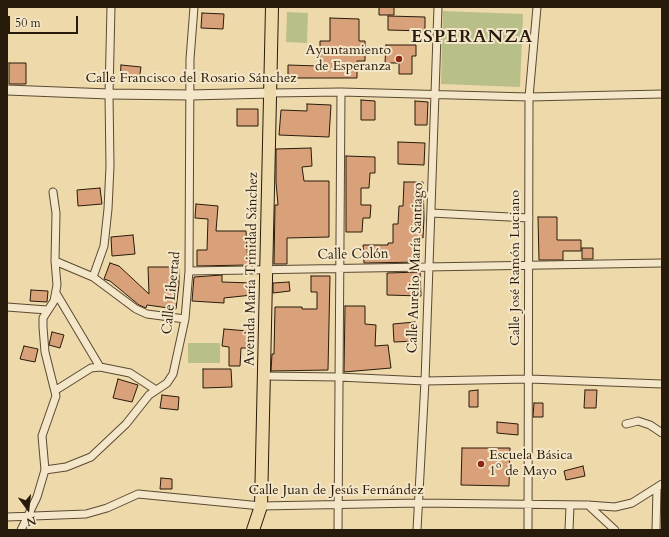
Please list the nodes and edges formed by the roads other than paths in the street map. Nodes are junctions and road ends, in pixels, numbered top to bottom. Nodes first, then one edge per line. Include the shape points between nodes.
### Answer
1 (111, 7) edge
2 (194, 7) edge
3 (272, 7) edge
4 (438, 7) edge
5 (537, 7) edge
6 (7, 90) edge
7 (342, 92) junction
8 (270, 93) junction
9 (109, 94) junction
10 (436, 94) junction
11 (662, 94) edge
12 (190, 95) junction
13 (529, 97) junction
14 (53, 192) dead end
15 (431, 213) junction
16 (529, 218) junction
17 (55, 261) junction
18 (662, 263) edge
19 (530, 265) junction
20 (429, 267) junction
21 (339, 268) junction
22 (267, 270) junction
23 (189, 271) junction
24 (93, 278) junction
25 (56, 293) junction
26 (7, 307) edge
27 (47, 310) junction
28 (185, 319) junction
29 (100, 367) junction
30 (265, 376) junction
31 (338, 377) junction
32 (529, 380) junction
33 (425, 381) junction
34 (662, 384) edge
35 (56, 390) junction
36 (156, 390) junction
37 (626, 424) dead end
38 (662, 433) edge
39 (45, 470) junction
40 (660, 486) edge
41 (418, 503) junction
42 (528, 504) junction
43 (338, 505) junction
44 (588, 505) junction
45 (261, 506) junction
46 (570, 506) junction
47 (27, 516) junction
48 (7, 517) edge
49 (21, 530) edge
50 (253, 530) edge
51 (338, 530) edge
52 (417, 530) edge
53 (528, 530) edge
54 (569, 530) edge
55 (615, 530) edge
56 (656, 530) edge

1 - 9 street
2 - 12 street, Calle Libertad
3 - 8 main road, Avenida María Trinidad Sánchez
4 - 10 street, Calle Aurelio María Santiago
5 - 13 street, Calle José Ramón Luciano
6 - 9 street, Calle Francisco del Rosario Sánchez
7 - 8 street, Calle Francisco del Rosario Sánchez
7 - 10 street, Calle Francisco del Rosario Sánchez
7 - 21 street
8 - 12 street, Calle Francisco del Rosario Sánchez
8 - 22 main road, Avenida María Trinidad Sánchez
9 - 12 street, Calle Francisco del Rosario Sánchez
9 - 24 street via 108,209 104,246
10 - 13 street, Calle Francisco del Rosario Sánchez
10 - 15 street, Calle Aurelio María Santiago
11 - 13 street, Calle Francisco del Rosario Sánchez
12 - 23 street, Calle Libertad
13 - 16 street, Calle José Ramón Luciano
14 - 17 street via 57,227
15 - 16 street
15 - 20 street, Calle Aurelio María Santiago
16 - 19 street, Calle José Ramón Luciano
17 - 24 street
17 - 25 street
18 - 19 street, Calle Colón
19 - 20 street, Calle Colón
19 - 32 street, Calle José Ramón Luciano
20 - 21 street, Calle Colón
20 - 33 street, Calle Aurelio María Santiago
21 - 22 street, Calle Colón
21 - 31 street
22 - 23 street, Calle Colón
22 - 30 main road, Avenida María Trinidad Sánchez
23 - 28 street, Calle Libertad
24 - 28 street via 147,314
25 - 27 street
25 - 29 street
26 - 27 street
27 - 35 street via 43,318 45,352
28 - 36 street, Calle Libertad via 173,374 167,383
29 - 35 street via 91,368
29 - 36 street via 130,373
30 - 31 street
30 - 45 main road, Avenida María Trinidad Sánchez
31 - 33 street
31 - 43 street
32 - 33 street
32 - 34 street
32 - 42 street, Calle José Ramón Luciano
33 - 41 street, Calle Aurelio María Santiago
35 - 39 street via 55,403 42,436
36 - 39 street, Calle Libertad via 126,424 90,457 66,467
37 - 38 street via 638,421
39 - 47 street via 37,497
40 - 44 street, Calle Juan de Jesús Fernández via 632,503 615,507
40 - 56 street
41 - 42 street, Calle Juan de Jesús Fernández
41 - 43 street, Calle Juan de Jesús Fernández
41 - 52 street, Calle Aurelio María Santiago
42 - 46 street, Calle Juan de Jesús Fernández
42 - 53 street, Calle José Ramón Luciano
43 - 45 street, Calle Juan de Jesús Fernández
43 - 51 street
44 - 46 street, Calle Juan de Jesús Fernández
44 - 55 street
45 - 47 street, Calle Juan de Jesús Fernández via 138,494 86,514
45 - 50 main road, Avenida María Trinidad Sánchez
46 - 54 street
47 - 48 street, Calle Juan de Jesús Fernández
47 - 49 street

